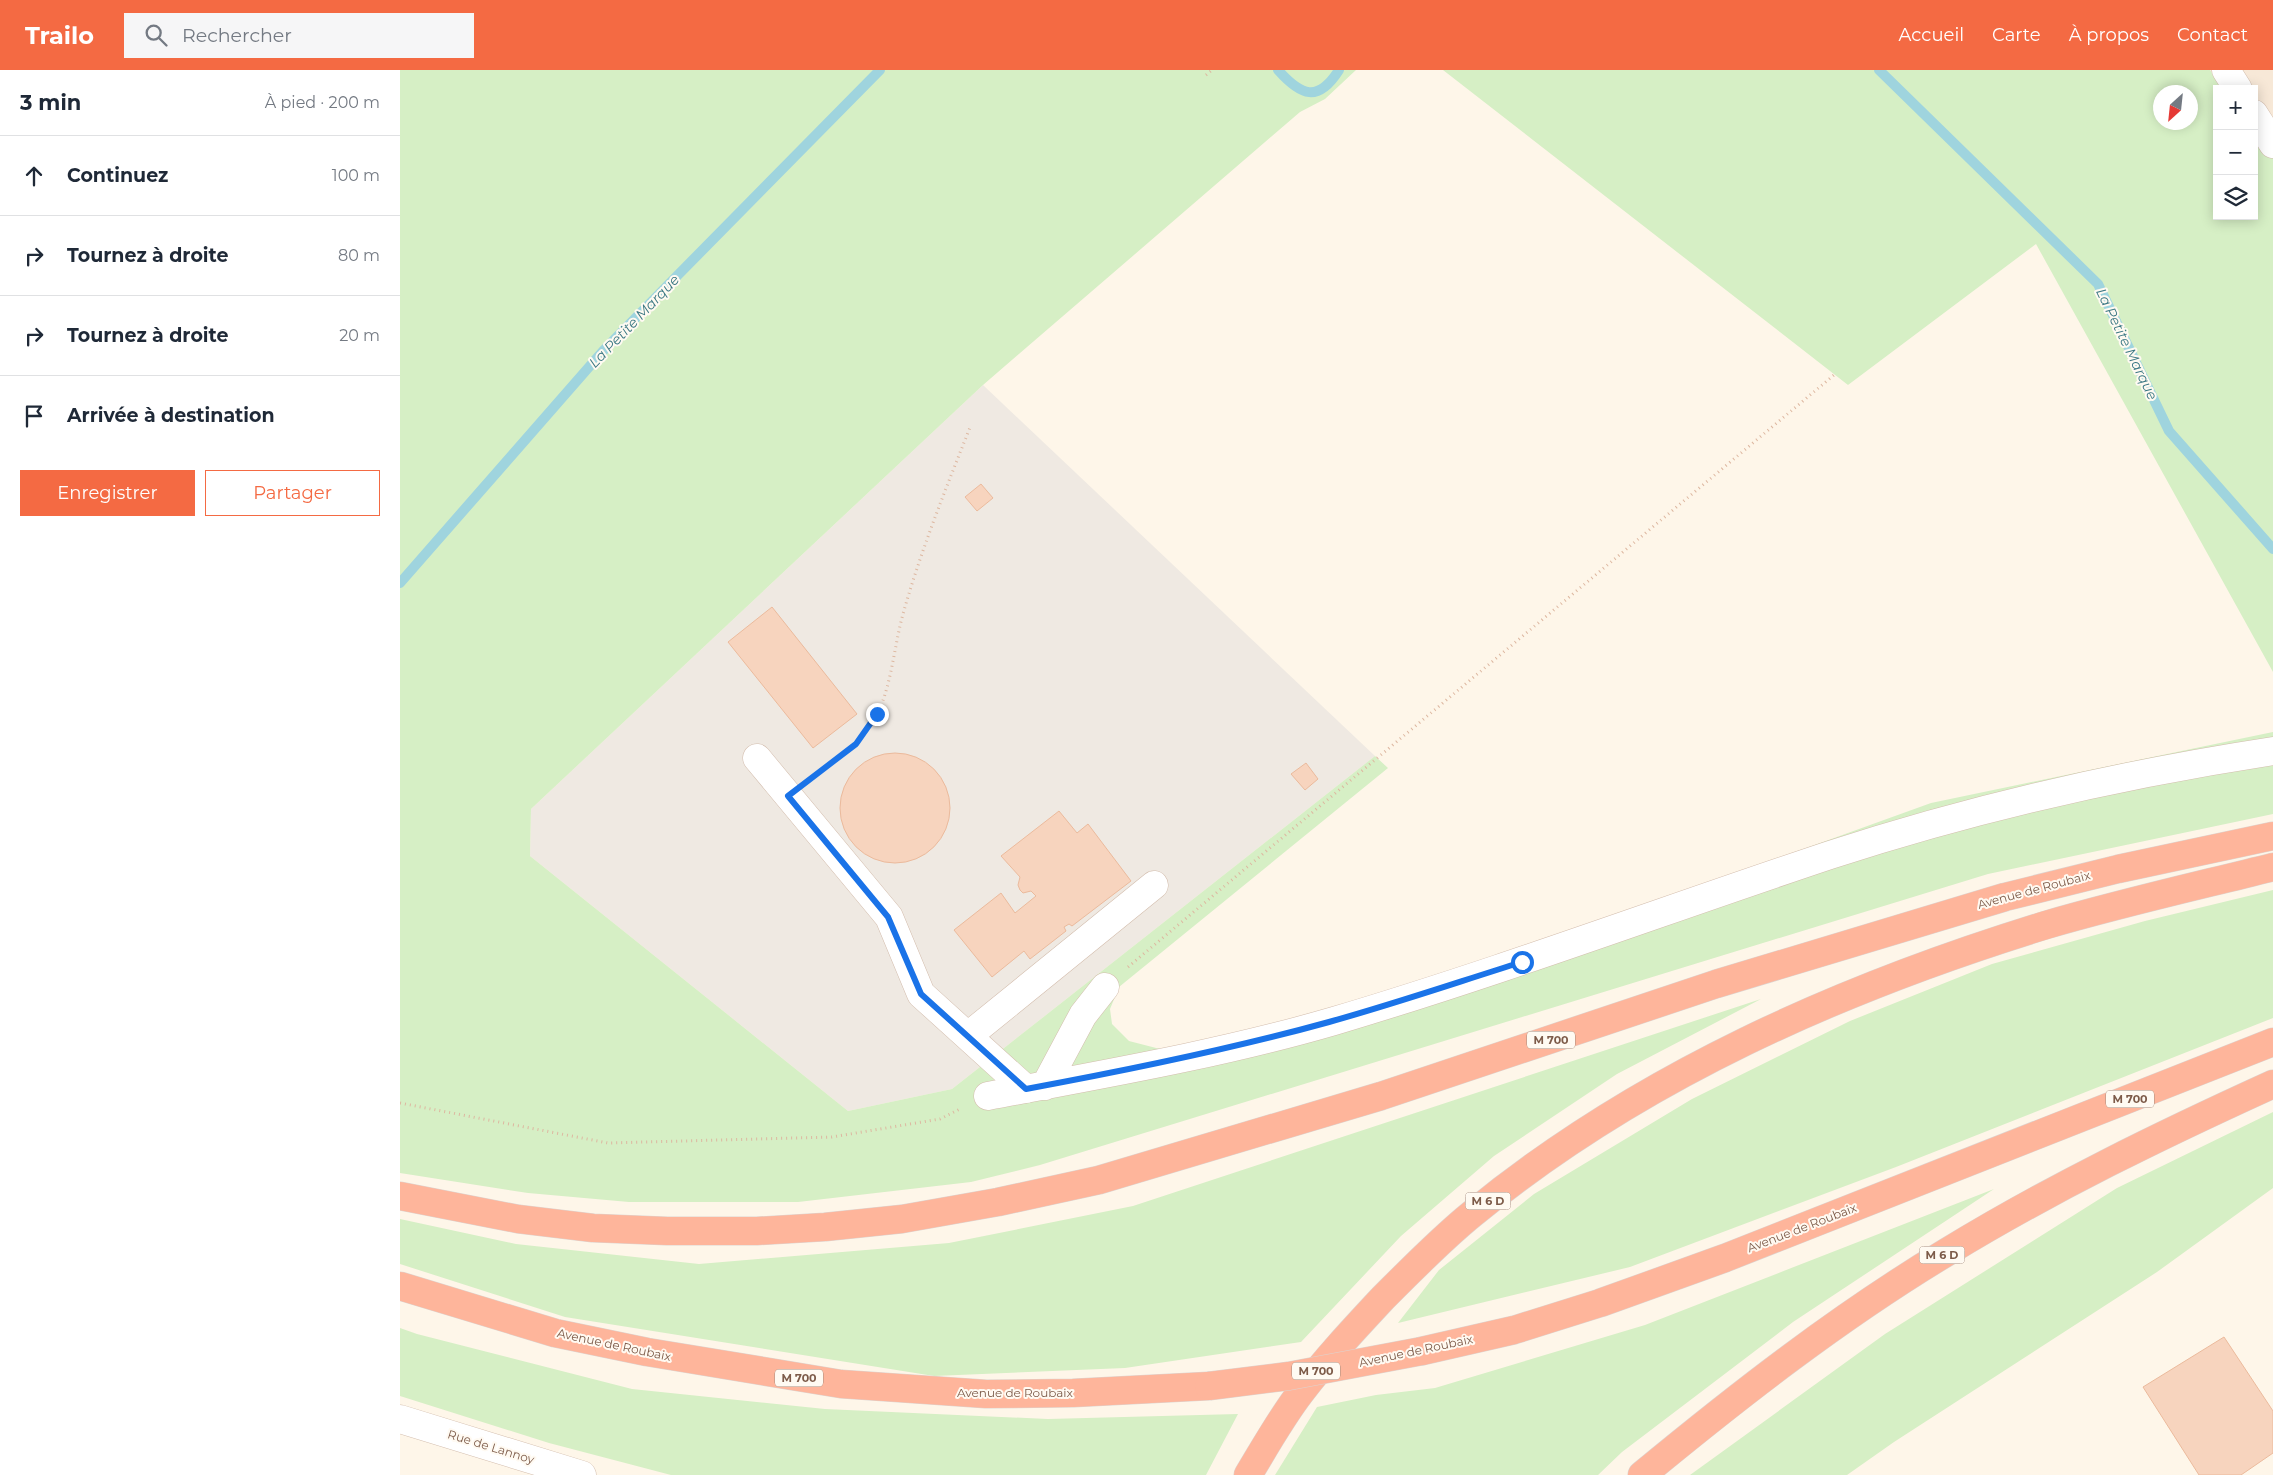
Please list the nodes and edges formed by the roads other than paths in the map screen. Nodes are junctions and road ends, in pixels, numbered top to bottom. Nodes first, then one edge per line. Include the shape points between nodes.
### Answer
1 (2226, 70) edge
2 (2235, 85) edge
3 (2258, 120) edge
4 (2273, 144) edge
5 (2273, 751) edge
6 (757, 758) dead end
7 (2273, 836) edge
8 (2273, 867) edge
9 (1154, 885) dead end
10 (1104, 987) road end
11 (968, 1036) junction
12 (2273, 1042) edge
13 (2273, 1084) edge
14 (1035, 1087) junction
15 (988, 1096) road end
16 (400, 1196) edge
17 (400, 1286) edge
18 (400, 1419) edge
19 (582, 1475) edge
20 (1248, 1475) edge
21 (1642, 1475) edge

1 - 2 street
3 - 4 street
5 - 14 street via 2114,780 1950,820 1831,854 1522,962 1332,1022 1150,1067
6 - 11 street via 888,917 921,994
7 - 16 highway, Avenue de Roubaix / M 700 via 2005,897 1716,984 1381,1096 1099,1180 998,1202 902,1219 825,1227 668,1231 593,1228 518,1219
8 - 20 highway, M 6 D via 2047,925 1915,969 1727,1050 1587,1130 1484,1204 1414,1267 1333,1352 1300,1393
9 - 11 street
10 - 14 street
11 - 14 street
12 - 17 highway, Avenue de Roubaix / M 700, bridge via 1716,1262 1600,1303 1422,1351 1289,1376 1209,1386 1073,1393 986,1394 841,1384 647,1352 555,1333
13 - 21 highway, M 6 D via 2118,1156 1946,1252 1837,1324
14 - 15 street
18 - 19 street, Rue de Lannoy

